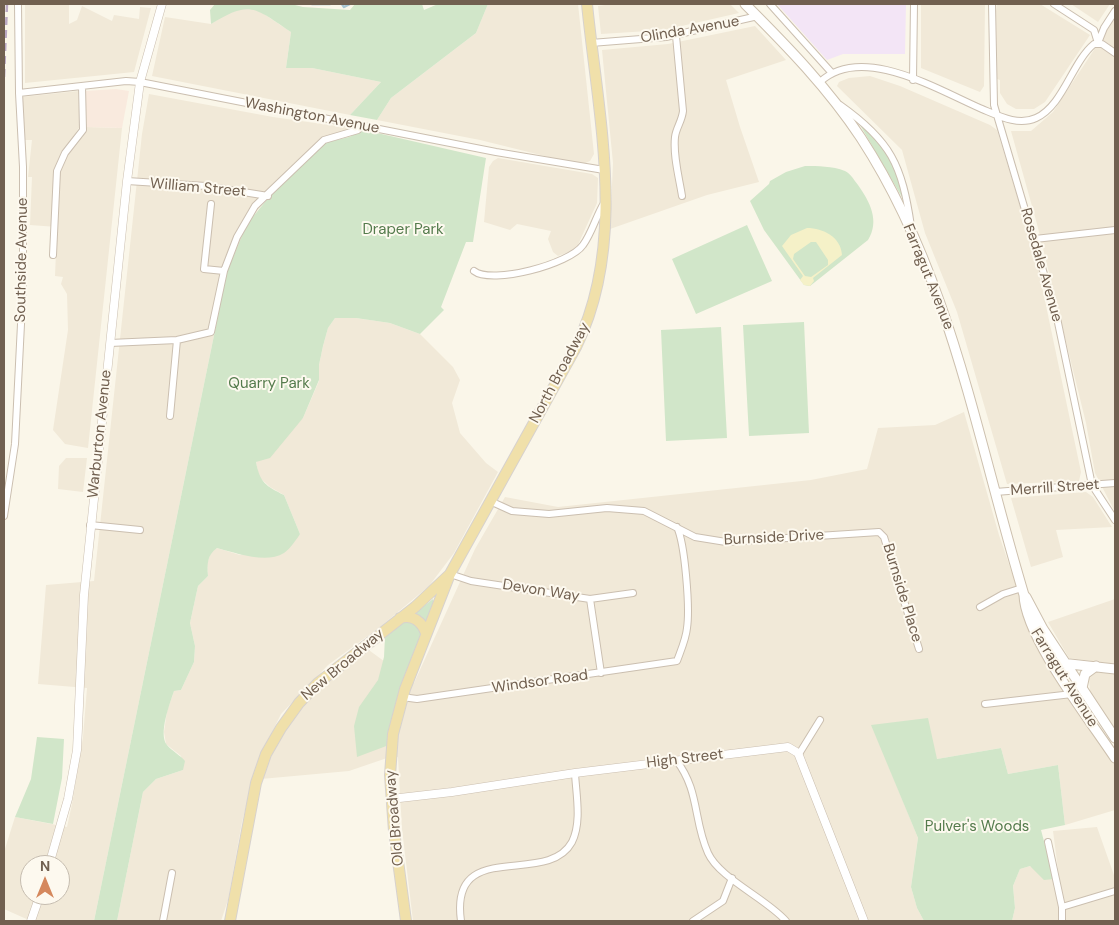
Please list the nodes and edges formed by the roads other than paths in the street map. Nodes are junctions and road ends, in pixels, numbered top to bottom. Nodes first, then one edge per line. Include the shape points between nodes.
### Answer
1 (18, 4) edge
2 (587, 4) edge
3 (746, 4) edge
4 (770, 4) edge
5 (914, 4) edge
6 (992, 4) edge
7 (1054, 4) edge
8 (161, 6) edge
9 (1115, 11) edge
10 (758, 16) junction
11 (676, 36) junction
12 (591, 43) junction
13 (1098, 43) junction
14 (1115, 52) edge
15 (831, 72) junction
16 (913, 80) junction
17 (140, 82) junction
18 (820, 82) junction
19 (82, 86) junction
20 (19, 93) junction
21 (833, 100) junction
22 (997, 116) junction
23 (361, 125) junction
24 (604, 170) junction
25 (127, 181) junction
26 (268, 196) junction
27 (682, 196) dead end
28 (604, 202) junction
29 (211, 204) dead end
30 (1115, 230) edge
31 (913, 235) junction
32 (1035, 239) junction
33 (53, 255) dead end
34 (224, 271) junction
35 (474, 271) dead end
36 (178, 340) junction
37 (110, 343) junction
38 (170, 416) dead end
39 (1115, 483) edge
40 (1092, 485) junction
41 (995, 492) junction
42 (490, 501) junction
43 (4, 516) edge
44 (1115, 520) edge
45 (90, 525) junction
46 (677, 527) junction
47 (140, 530) dead end
48 (884, 537) joint
49 (450, 574) junction
50 (1023, 591) junction
51 (633, 593) dead end
52 (590, 599) junction
53 (980, 607) dead end
54 (400, 618) junction
55 (426, 633) junction
56 (919, 649) dead end
57 (1053, 663) junction
58 (1065, 663) junction
59 (1096, 666) junction
60 (1115, 669) edge
61 (601, 673) junction
62 (1082, 688) junction
63 (1072, 694) junction
64 (402, 697) junction
65 (985, 704) dead end
66 (820, 720) dead end
67 (1115, 738) edge
68 (799, 754) junction
69 (1115, 756) edge
70 (676, 760) junction
71 (575, 773) junction
72 (391, 798) junction
73 (1048, 842) dead end
74 (52, 855) edge
75 (172, 873) dead end
76 (732, 878) junction
77 (1115, 892) edge
78 (37, 905) edge
79 (1062, 907) junction
80 (32, 921) edge
81 (163, 921) edge
82 (230, 921) edge
83 (406, 921) edge
84 (461, 921) edge
85 (693, 921) edge
86 (786, 921) edge
87 (864, 921) edge
88 (1062, 921) edge

1 - 20 street, Southside Avenue
2 - 12 main road, North Broadway
3 - 10 main road, Farragut Avenue
4 - 15 street
5 - 16 street
6 - 22 street, Rosedale Avenue via 992,94
7 - 13 street via 1094,30
8 - 17 street, Warburton Avenue
9 - 13 street
10 - 11 street, Olinda Avenue
10 - 18 main road, Farragut Avenue
11 - 12 street, Olinda Avenue
11 - 27 street via 683,111 675,148
12 - 24 main road, North Broadway
13 - 14 street
13 - 22 street via 1091,47 1042,115 1022,121
15 - 16 street via 872,67
15 - 18 street
16 - 22 street
17 - 19 street, Washington Avenue
17 - 23 street, Washington Avenue
17 - 25 street, Warburton Avenue
18 - 21 main road, Farragut Avenue
19 - 20 street, Washington Avenue
19 - 33 street via 83,130 65,153 57,171
20 - 43 street, Southside Avenue via 23,284 16,444
21 - 31 main road, Farragut Avenue via 884,177
21 - 31 street via 874,133 892,154 902,177
22 - 32 street, Rosedale Avenue
23 - 24 street, Washington Avenue
23 - 26 street via 358,130 324,140
24 - 28 main road, North Broadway
25 - 26 street, William Street via 206,186
25 - 37 street, Warburton Avenue
26 - 34 street via 244,222
28 - 35 street via 583,245 567,257 527,273 487,277
28 - 42 main road, North Broadway via 600,272 588,320
29 - 34 street via 204,268
30 - 32 street
31 - 41 main road, Farragut Avenue via 949,328
32 - 40 street, Rosedale Avenue via 1057,318
34 - 36 street via 211,332
36 - 37 street
36 - 38 street
37 - 45 street, Warburton Avenue
39 - 40 street, Merrill Street
40 - 41 street, Merrill Street
40 - 44 street, Rosedale Avenue
41 - 50 main road, Farragut Avenue
42 - 46 street, Burnside Drive via 512,511 549,514 628,508 644,511
42 - 49 main road, North Broadway
45 - 47 street
45 - 74 street, Warburton Avenue via 77,750 68,799
46 - 48 street, Burnside Drive via 695,537 726,542 879,532
46 - 61 street, Windsor Road via 689,611 677,661
48 - 56 street, Burnside Place
49 - 52 street, Devon Way via 471,581
49 - 54 main road, New Broadway
49 - 55 main road, Old Broadway
50 - 53 street via 1004,594
50 - 57 main road, Farragut Avenue via 1031,626
50 - 58 main road, Farragut Avenue
51 - 52 street, Devon Way
52 - 61 street
54 - 55 main road via 405,616 416,620
54 - 82 main road, New Broadway via 318,683 275,737 256,783
55 - 64 main road, Old Broadway
57 - 58 main road
57 - 63 main road, Farragut Avenue
58 - 59 main road
58 - 62 main road, Farragut Avenue
59 - 60 main road
59 - 62 main road via 1085,674
61 - 64 street, Windsor Road via 417,699
62 - 67 main road, Farragut Avenue
63 - 65 street
63 - 69 main road, Farragut Avenue
64 - 72 main road, Old Broadway via 391,753
66 - 68 street
68 - 70 street, High Street via 788,747 777,747
68 - 87 street
70 - 71 street, High Street
70 - 76 street via 690,780 708,854
71 - 72 street, High Street
71 - 84 street via 576,830 567,849 552,860 501,867 474,875 462,893
72 - 83 main road, Old Broadway
73 - 79 street
75 - 81 street
76 - 85 street via 723,901
76 - 86 street
77 - 79 street
78 - 80 street
79 - 88 street

